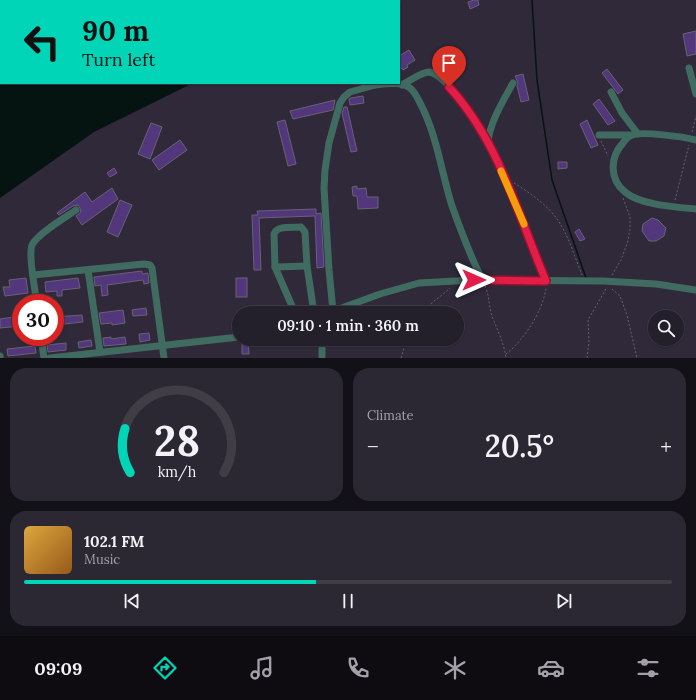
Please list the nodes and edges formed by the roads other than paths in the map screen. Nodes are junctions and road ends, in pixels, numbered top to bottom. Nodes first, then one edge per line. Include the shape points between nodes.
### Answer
1 (689, 68) dead end
2 (513, 83) dead end
3 (372, 84) edge
4 (402, 85) junction
5 (611, 92) dead end
6 (696, 94) edge
7 (634, 134) junction
8 (599, 135) road end
9 (693, 139) edge
10 (488, 142) junction
11 (696, 209) edge
12 (76, 210) dead end
13 (307, 266) junction
14 (275, 267) junction
15 (88, 270) junction
16 (33, 275) junction
17 (482, 280) junction
18 (546, 281) junction
19 (696, 290) edge
20 (36, 294) edge
21 (292, 306) edge
22 (313, 306) edge
23 (331, 306) edge
24 (347, 306) edge
25 (232, 338) edge
26 (163, 345) junction
27 (42, 346) edge
28 (322, 346) edge
29 (100, 352) junction
30 (44, 358) edge
31 (50, 358) edge
32 (164, 358) edge
33 (322, 358) edge

1 - 6 street
2 - 10 street via 489,132
3 - 4 street
3 - 23 street via 350,92 344,97 329,143 324,188
4 - 10 street via 424,73 435,74 455,93
4 - 17 street via 412,90 425,113 434,135 452,204
5 - 7 street
7 - 8 street
7 - 9 street
7 - 11 street via 617,150 613,163 614,176 620,188 625,193 650,203
10 - 18 street
12 - 16 street via 32,244 30,253
13 - 14 street
13 - 14 street via 306,234 301,227 275,230
13 - 22 street
14 - 21 street
15 - 16 street
15 - 26 street via 150,265
15 - 29 street
16 - 20 street
17 - 18 street
17 - 24 street via 419,283
18 - 19 street via 608,281
25 - 26 street
26 - 29 street
26 - 32 street
27 - 30 street
28 - 33 street
29 - 31 street

